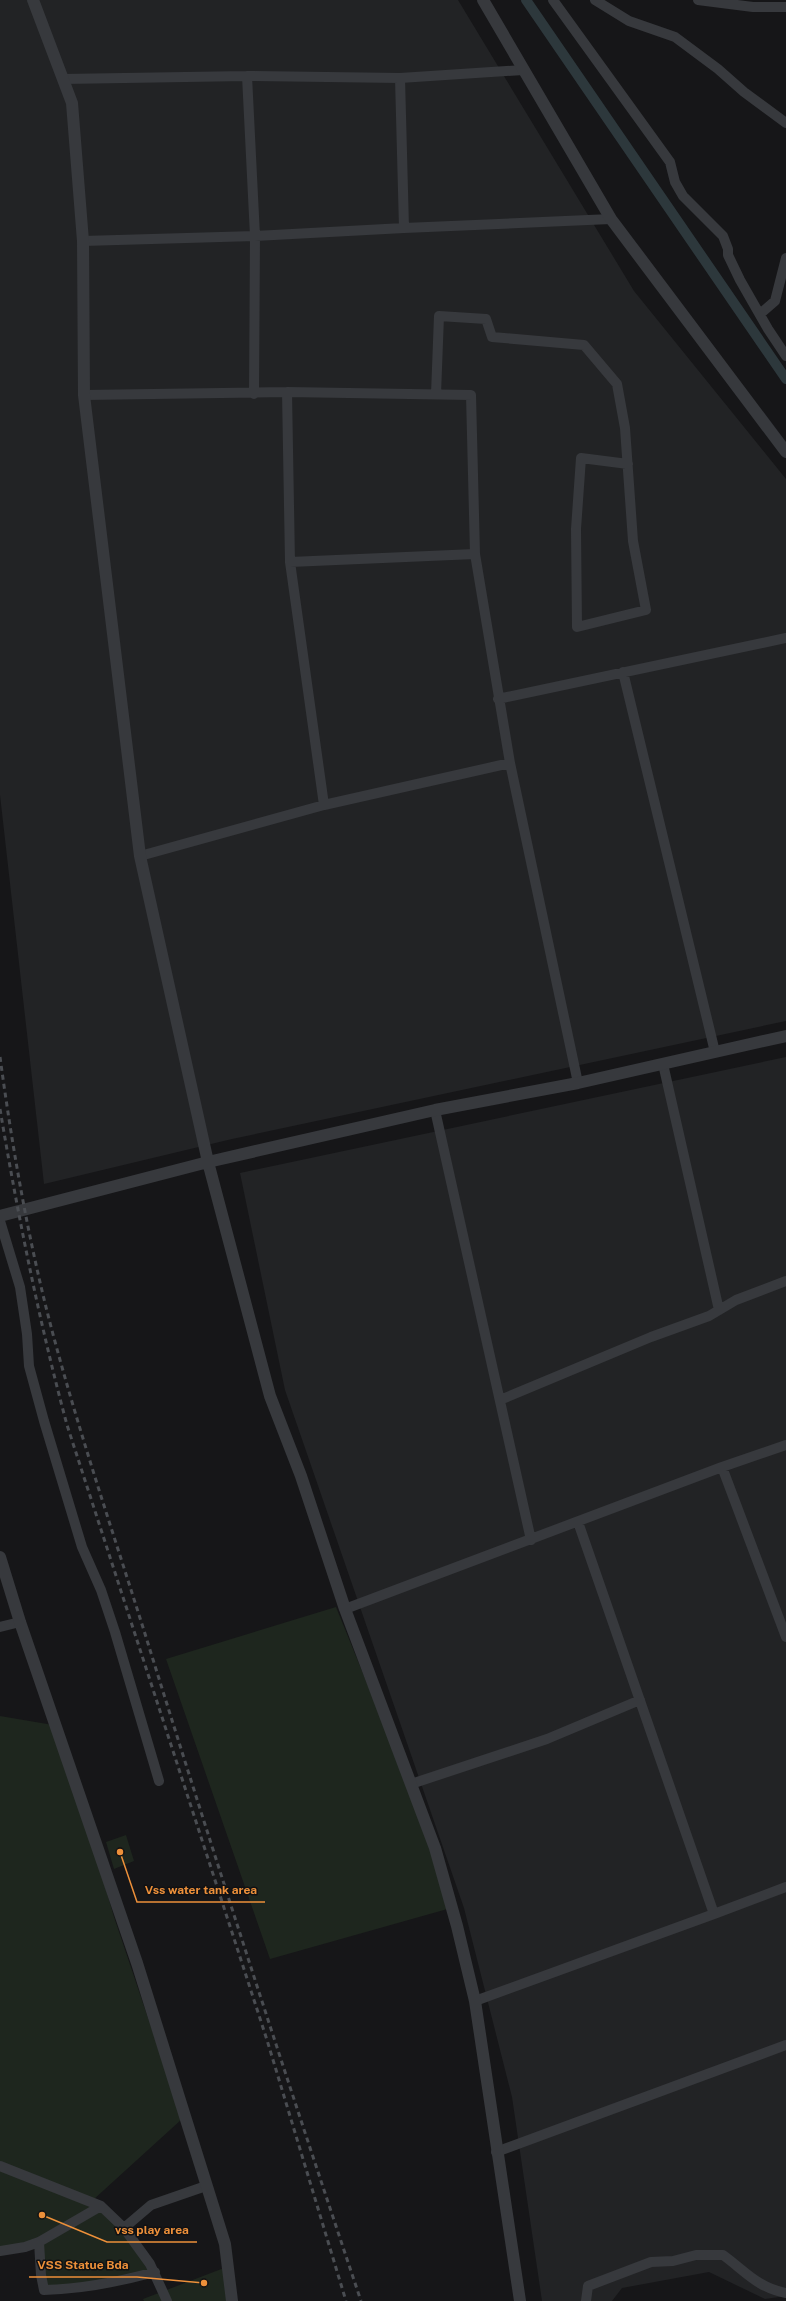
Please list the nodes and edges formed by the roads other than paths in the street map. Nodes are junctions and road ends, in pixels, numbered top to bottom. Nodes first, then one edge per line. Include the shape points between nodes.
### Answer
1 (33, 0) edge
2 (483, 0) edge
3 (553, 0) edge
4 (595, 0) edge
5 (698, 0) edge
6 (786, 7) edge
7 (523, 70) junction
8 (247, 76) junction
9 (400, 78) junction
10 (63, 79) junction
11 (786, 123) edge
12 (611, 219) junction
13 (404, 228) junction
14 (255, 236) junction
15 (83, 241) junction
16 (786, 258) edge
17 (760, 314) junction
18 (786, 356) edge
19 (287, 392) junction
20 (254, 394) junction
21 (436, 394) junction
22 (84, 395) junction
23 (786, 452) edge
24 (628, 464) junction
25 (475, 554) junction
26 (290, 562) junction
27 (786, 638) edge
28 (624, 672) junction
29 (498, 699) junction
30 (510, 763) junction
31 (324, 805) junction
32 (140, 856) junction
33 (786, 1036) edge
34 (715, 1052) junction
35 (663, 1064) junction
36 (578, 1083) junction
37 (435, 1110) junction
38 (208, 1162) junction
39 (0, 1216) edge
40 (0, 1221) edge
41 (786, 1281) edge
42 (719, 1310) junction
43 (500, 1400) junction
44 (786, 1445) edge
45 (722, 1467) junction
46 (578, 1522) junction
47 (532, 1540) junction
48 (0, 1557) edge
49 (345, 1609) junction
50 (20, 1622) junction
51 (0, 1627) edge
52 (786, 1637) edge
53 (640, 1700) junction
54 (160, 1781) dead end
55 (411, 1784) junction
56 (786, 1887) edge
57 (714, 1914) junction
58 (475, 2001) junction
59 (786, 2045) edge
60 (496, 2152) junction
61 (0, 2166) edge
62 (206, 2186) junction
63 (101, 2206) junction
64 (124, 2228) junction
65 (39, 2242) junction
66 (0, 2252) edge
67 (155, 2272) junction
68 (786, 2293) edge
69 (167, 2301) edge
70 (232, 2301) edge
71 (520, 2301) edge
72 (586, 2301) edge

1 - 10 street
2 - 7 street
3 - 17 street via 670,162 675,182 683,196 723,236 728,255
4 - 11 street via 629,21 674,37
5 - 6 street via 753,7
7 - 9 street
7 - 12 street
8 - 9 street
8 - 10 street
8 - 14 street
9 - 13 street
10 - 15 street via 72,103
12 - 13 street
12 - 23 street
13 - 14 street
14 - 15 street
14 - 20 street
15 - 22 street
16 - 17 street via 774,301
17 - 18 street
19 - 20 street
19 - 21 street
19 - 26 street
20 - 22 street
21 - 24 street via 439,316 486,319 492,337 584,345 617,384
21 - 25 street via 471,395
22 - 32 street
24 - 24 street via 633,541 646,610 577,626 576,529 581,458
25 - 26 street
25 - 29 street
26 - 31 street
27 - 28 street
28 - 29 street
28 - 34 street
29 - 30 street
30 - 31 street
30 - 36 street
31 - 32 street
32 - 38 street
33 - 34 street
34 - 35 street
35 - 36 street
35 - 42 street
36 - 37 street
37 - 38 street
37 - 43 street
38 - 39 street
38 - 49 street via 270,1396 301,1476
40 - 54 street via 20,1288 29,1366 44,1421 82,1547 101,1590 115,1632
41 - 42 street via 736,1300
42 - 43 street
43 - 47 street
44 - 45 street
45 - 46 street
45 - 52 street
46 - 47 street
46 - 53 street
47 - 49 street
48 - 50 street
49 - 55 street
50 - 51 street
50 - 62 street via 137,1963
53 - 55 street via 547,1739
53 - 57 street
55 - 58 street via 435,1848
56 - 57 street
57 - 58 street
58 - 60 street
59 - 60 street
60 - 71 street
61 - 63 street
62 - 64 street via 151,2205
62 - 70 street via 225,2244
63 - 64 street
63 - 65 street
64 - 67 street
65 - 66 street
65 - 67 street via 44,2290 108,2284
67 - 69 street
68 - 72 street via 750,2278 723,2255 696,2255 650,2262 599,2281 588,2286

